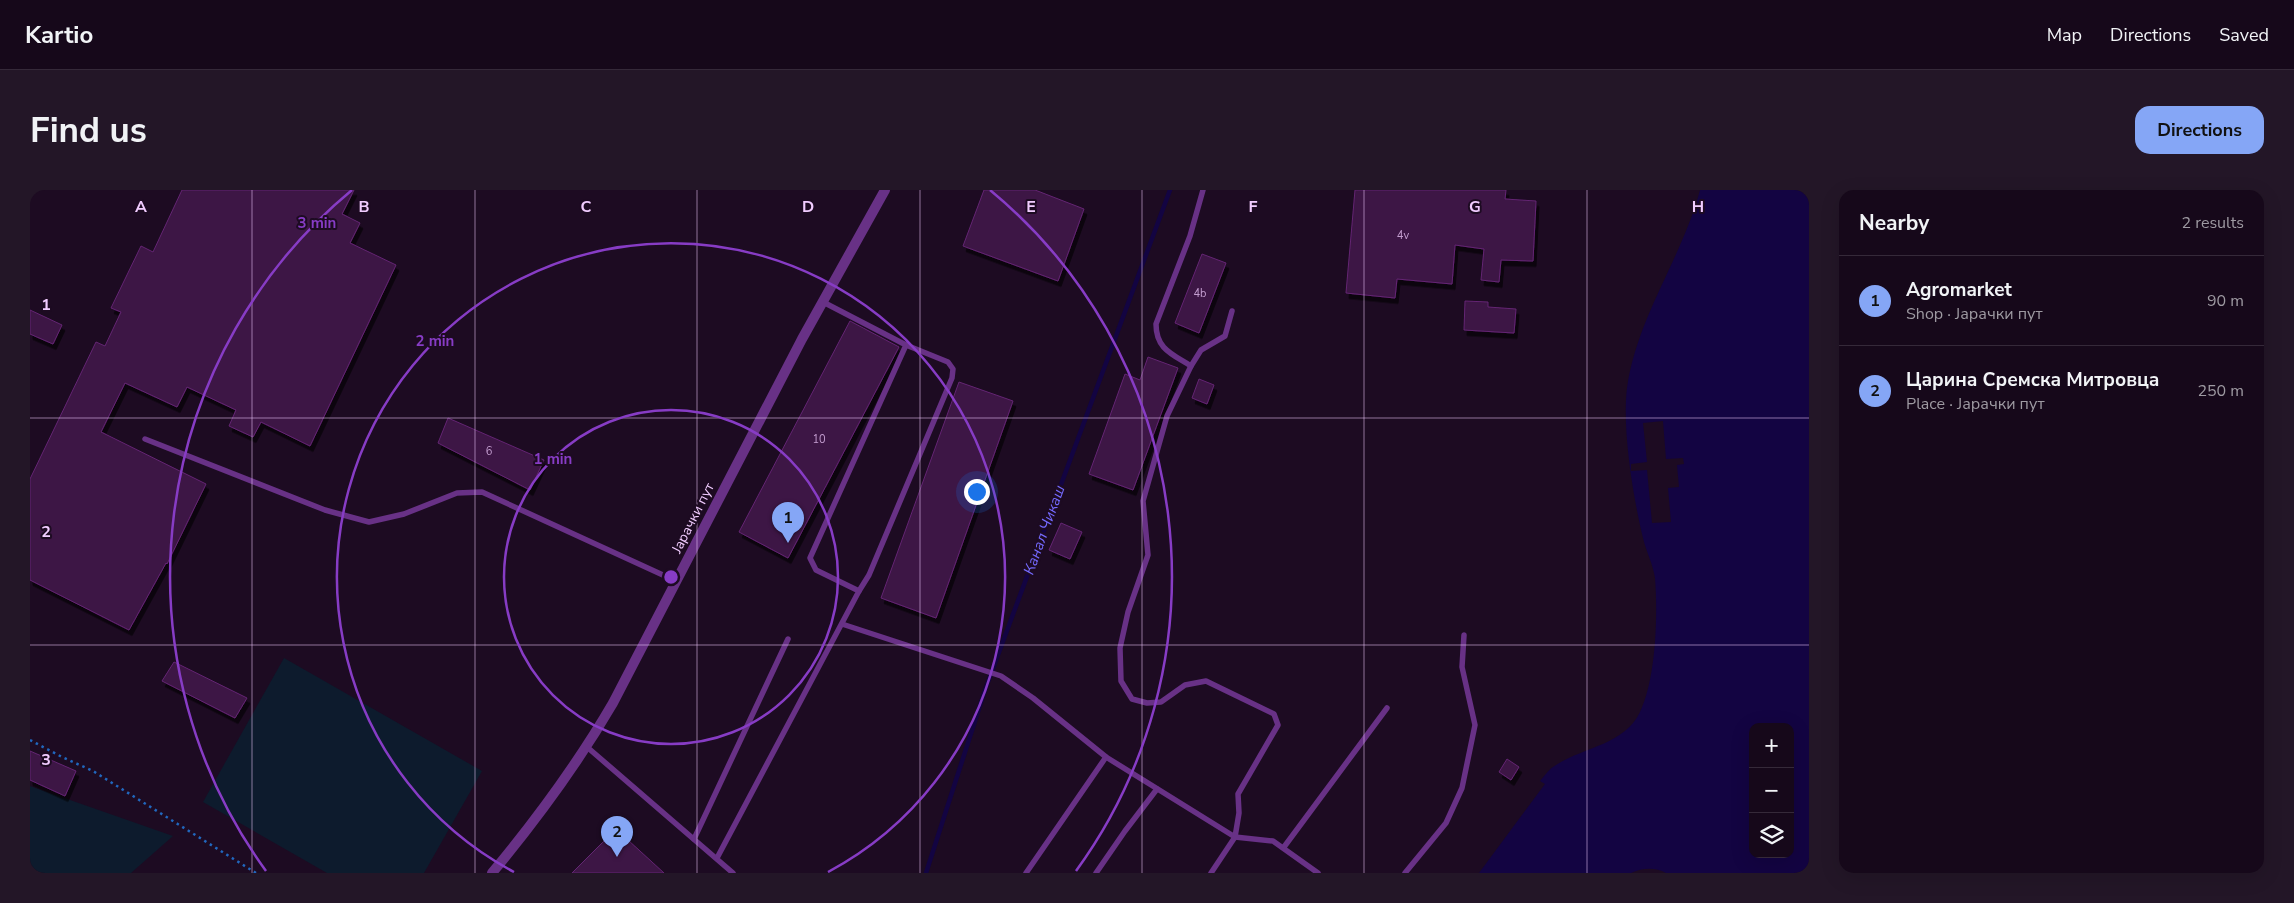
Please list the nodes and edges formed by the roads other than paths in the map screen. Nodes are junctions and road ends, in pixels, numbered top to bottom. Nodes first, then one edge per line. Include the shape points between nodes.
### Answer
1 (885, 190) edge
2 (1203, 190) edge
3 (822, 302) junction
4 (1232, 311) dead end
5 (906, 345) junction
6 (1191, 366) junction
7 (145, 439) dead end
8 (676, 581) junction
9 (859, 591) junction
10 (842, 624) junction
11 (1464, 635) dead end
12 (788, 639) dead end
13 (1388, 708) dead end
14 (587, 747) junction
15 (1106, 757) junction
16 (1157, 789) junction
17 (1234, 837) junction
18 (694, 839) junction
19 (1284, 847) junction
20 (717, 858) junction
21 (492, 873) edge
22 (733, 873) edge
23 (1026, 873) edge
24 (1096, 873) edge
25 (1210, 873) edge
26 (1318, 873) edge
27 (1405, 873) edge

1 - 3 street, Јарачки пут
2 - 6 lane via 1190,236 1156,324 1156,336 1164,349
3 - 5 lane
3 - 8 street, Јарачки пут
4 - 6 lane via 1225,336 1201,350
5 - 9 lane via 810,558 816,570
5 - 9 lane via 948,362 953,369 952,378 869,575
6 - 17 lane via 1167,416 1143,501 1148,555 1128,612 1120,648 1121,681 1132,699 1146,703 1161,702 1185,685 1206,681 1274,714 1278,725 1238,794 1239,813
7 - 8 lane via 325,510 369,522 404,514 457,493 482,492
8 - 14 street, Јарачки пут
9 - 10 lane
10 - 15 lane via 1001,676
10 - 20 lane
11 - 27 lane via 1462,667 1475,725 1462,788 1446,823
12 - 18 lane
13 - 19 lane
14 - 18 lane
14 - 21 street, Јарачки пут via 522,838
15 - 16 lane
15 - 23 lane
16 - 17 lane
16 - 24 lane
17 - 19 lane via 1273,841
17 - 25 lane
18 - 20 lane
19 - 26 lane
20 - 22 lane

